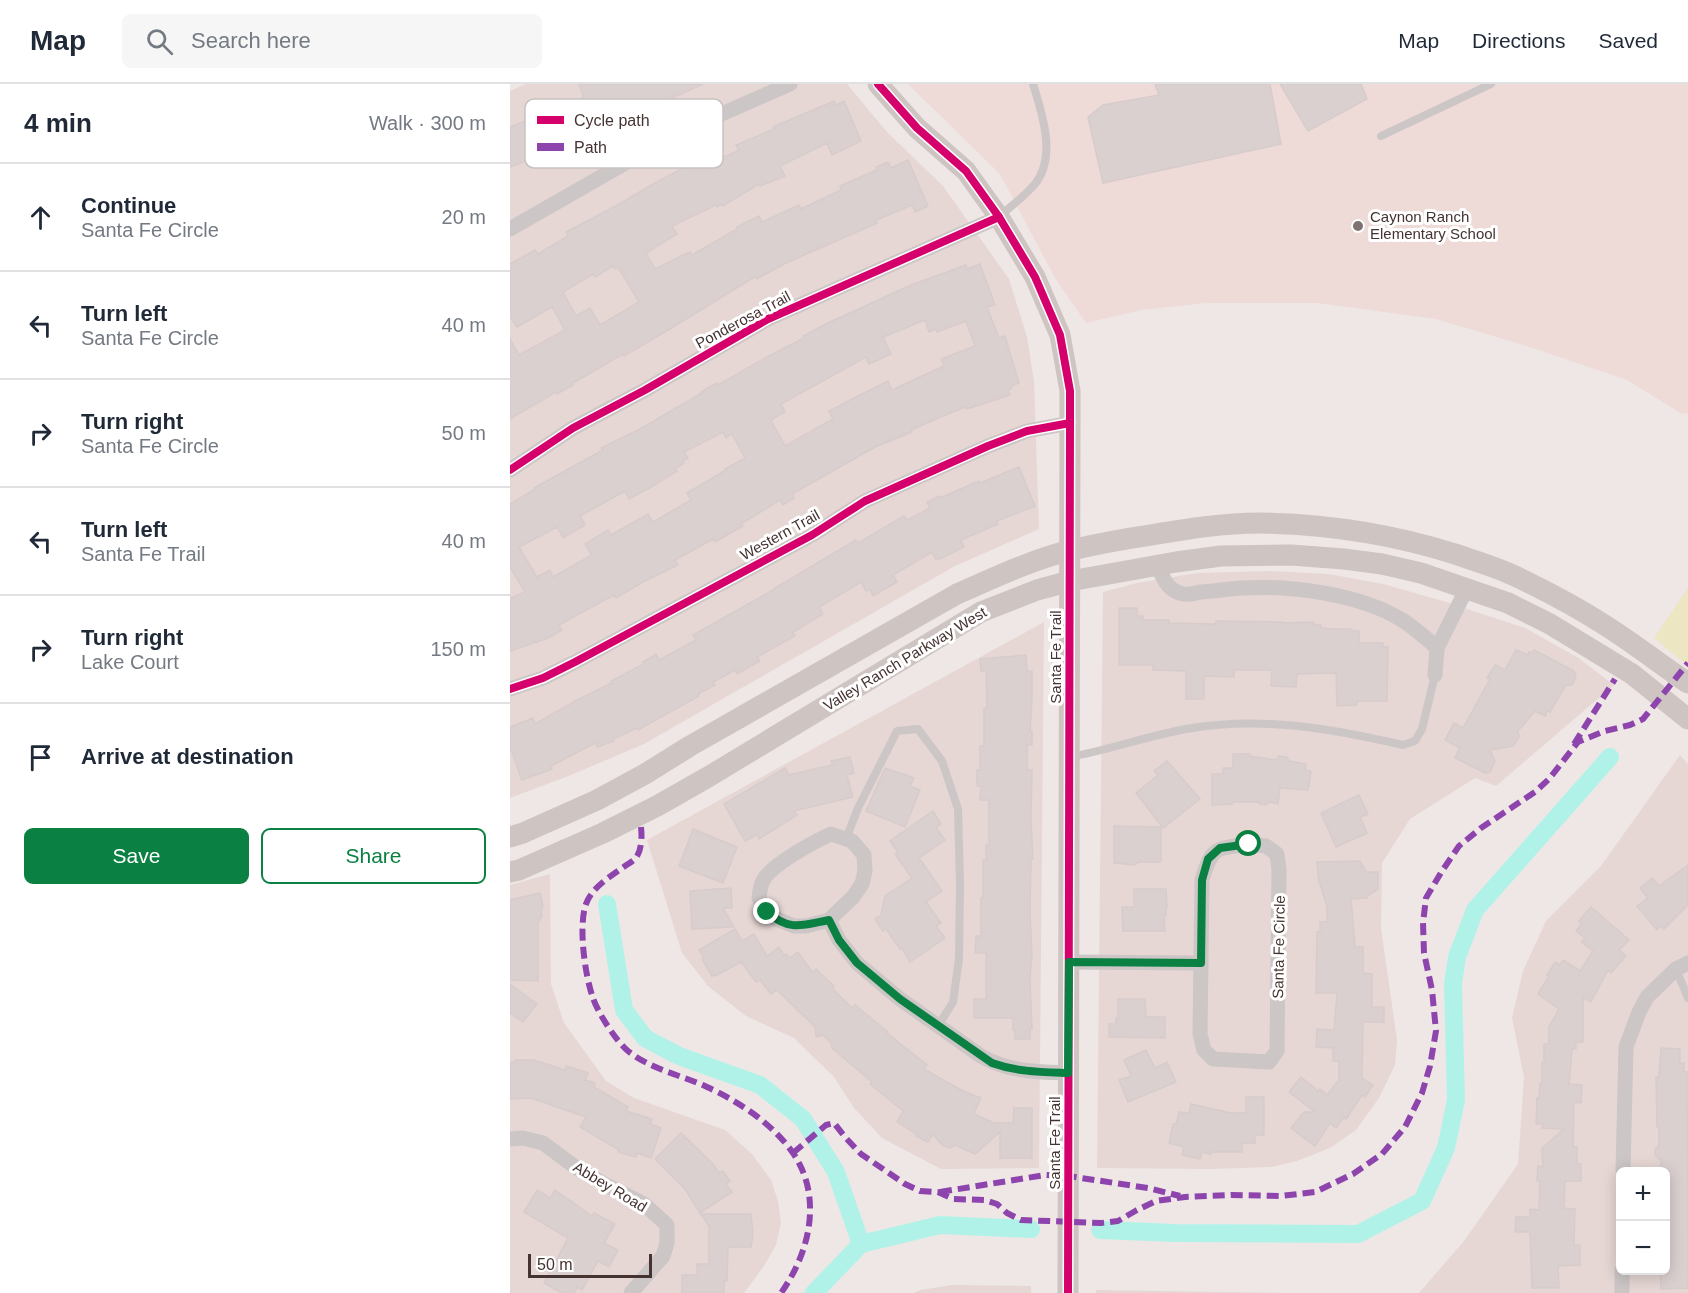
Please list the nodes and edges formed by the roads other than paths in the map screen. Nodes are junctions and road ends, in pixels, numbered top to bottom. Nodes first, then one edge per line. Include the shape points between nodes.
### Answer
1 (790, 84) edge
2 (878, 84) edge
3 (1033, 84) edge
4 (1491, 84) edge
5 (723, 113) edge
6 (1381, 136) dead end
7 (617, 168) edge
8 (999, 217) junction
9 (510, 229) edge
10 (1070, 423) junction
11 (510, 470) edge
12 (1070, 550) junction
13 (1157, 565) junction
14 (1070, 581) junction
15 (1467, 588) junction
16 (1437, 648) junction
17 (1435, 675) joint
18 (1688, 683) edge
19 (510, 689) edge
20 (1688, 719) edge
21 (1069, 757) junction
22 (510, 837) edge
23 (846, 839) junction
24 (510, 872) edge
25 (829, 920) junction
26 (1069, 962) junction
27 (1201, 963) junction
28 (1682, 966) edge
29 (1688, 998) edge
30 (938, 1026) junction
31 (1068, 1073) junction
32 (510, 1139) edge
33 (1623, 1167) edge
34 (1622, 1275) edge
35 (1068, 1284) edge
36 (631, 1293) edge
37 (1622, 1293) edge

1 - 5 street
2 - 8 main road, Santa Fe Trail via 917,128 966,171
3 - 8 lane via 1046,140 1046,162 1036,183
4 - 6 lane
7 - 9 street
8 - 10 main road, Santa Fe Trail via 1035,277 1060,335 1070,391
8 - 11 street, Ponderosa Trail via 768,320 573,428
10 - 12 main road, Santa Fe Trail
10 - 19 street, Western Trail via 1027,431 865,501 812,535 585,656 543,678
12 - 14 main road, Santa Fe Trail
12 - 18 main road, Valley Ranch Parkway West via 1173,531 1259,523 1307,525 1402,539 1514,576 1602,623
12 - 22 main road, Valley Ranch Parkway West via 1015,568 957,594 645,774
13 - 14 main road, Valley Ranch Parkway West
13 - 15 main road, Valley Ranch Parkway West via 1221,556 1291,555 1382,564
13 - 16 street via 1172,590 1184,594 1281,588 1351,599 1400,618
14 - 21 main road, Santa Fe Trail
14 - 24 main road, Valley Ranch Parkway West via 981,612 657,806
15 - 16 street
15 - 20 main road, Valley Ranch Parkway West via 1550,624 1632,674
16 - 17 street
17 - 21 lane via 1422,729 1415,741 1403,745 1314,727 1245,723 1187,729
21 - 26 main road, Santa Fe Trail
23 - 25 street via 864,855 865,878 853,897
23 - 25 street via 831,834 818,840 769,873 760,888 759,898 774,918 794,926
23 - 30 lane via 897,731 918,729 942,762 958,809 959,959 953,1002
25 - 30 street via 857,963
26 - 27 street
26 - 31 main road, Santa Fe Trail
27 - 27 street, Santa Fe Circle via 1203,1050 1213,1059 1269,1062 1277,1051 1280,870 1277,854 1266,846 1220,848 1208,859 1202,880
28 - 29 lane
28 - 33 street via 1647,997 1626,1047
30 - 31 street via 992,1063 1028,1071
31 - 35 main road, Santa Fe Trail
32 - 36 street, Abbey Road via 523,1137 543,1143 578,1169 644,1204 667,1225 663,1256
34 - 37 street

